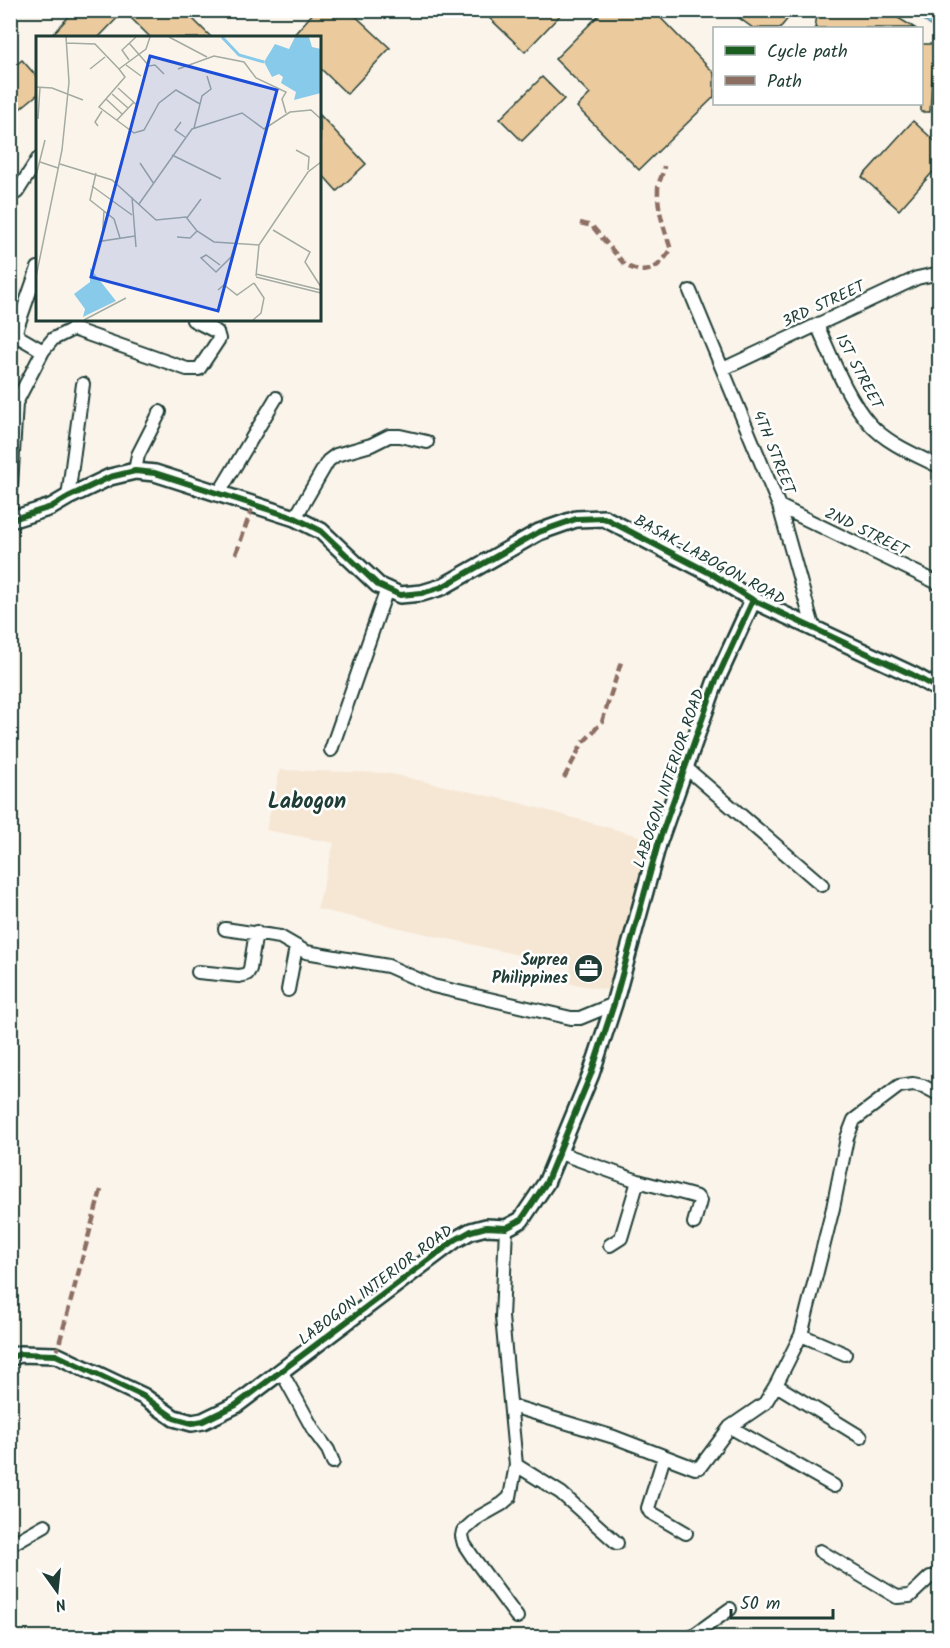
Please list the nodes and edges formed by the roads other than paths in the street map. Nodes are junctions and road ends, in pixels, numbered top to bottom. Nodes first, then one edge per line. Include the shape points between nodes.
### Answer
1 (36, 162) edge
2 (10, 196) edge
3 (939, 273) edge
4 (36, 274) edge
5 (690, 291) dead end
6 (196, 321) edge
7 (73, 324) edge
8 (817, 325) junction
9 (43, 351) junction
10 (723, 369) junction
11 (83, 384) dead end
12 (276, 398) dead end
13 (13, 402) edge
14 (160, 412) dead end
15 (427, 442) dead end
16 (939, 466) edge
17 (135, 471) junction
18 (219, 493) junction
19 (68, 497) junction
20 (10, 503) edge
21 (780, 506) junction
22 (295, 518) junction
23 (10, 520) edge
24 (939, 584) edge
25 (387, 589) junction
26 (753, 600) junction
27 (814, 630) junction
28 (939, 690) edge
29 (331, 750) dead end
30 (685, 767) junction
31 (822, 885) dead end
32 (225, 929) dead end
33 (256, 933) junction
34 (296, 947) junction
35 (198, 972) dead end
36 (288, 990) dead end
37 (614, 1004) junction
38 (939, 1095) edge
39 (560, 1153) junction
40 (638, 1181) junction
41 (694, 1223) dead end
42 (506, 1228) junction
43 (610, 1245) dead end
44 (801, 1335) junction
45 (845, 1354) dead end
46 (10, 1358) edge
47 (281, 1371) junction
48 (776, 1385) junction
49 (512, 1406) junction
50 (729, 1427) junction
51 (861, 1437) dead end
52 (664, 1456) junction
53 (333, 1462) dead end
54 (516, 1465) junction
55 (834, 1486) dead end
56 (45, 1525) dead end
57 (686, 1533) dead end
58 (617, 1544) dead end
59 (10, 1545) edge
60 (820, 1551) dead end
61 (939, 1577) edge
62 (730, 1609) dead end
63 (517, 1617) dead end
64 (690, 1638) edge

1 - 2 street via 17,192
3 - 8 street, 3RD STREET via 918,278
4 - 9 street via 16,331 19,337
5 - 10 street, 4TH STREET
6 - 7 street via 217,332 219,339 199,369 188,369
7 - 9 street
8 - 10 street, 3RD STREET
8 - 16 street, 1ST STREET via 849,393 869,424 901,448
9 - 13 street
10 - 21 street, 4TH STREET
11 - 19 street
12 - 18 street
13 - 20 street
14 - 17 street via 138,455
15 - 22 street via 389,436 332,458
17 - 18 street, BASAK-LABOGON ROAD via 155,473
17 - 19 street, BASAK-LABOGON ROAD via 110,477
18 - 22 street, BASAK-LABOGON ROAD
19 - 23 street, BASAK-LABOGON ROAD via 51,507
21 - 24 street, 2ND STREET
21 - 27 street, 4TH STREET
22 - 25 street, BASAK-LABOGON ROAD via 321,531
25 - 26 street, BASAK-LABOGON ROAD via 400,595 423,593 539,532 576,519 604,518
25 - 29 street
26 - 27 street, BASAK-LABOGON ROAD
26 - 30 street, LABOGON INTERIOR ROAD via 715,683
27 - 28 street, BASAK-LABOGON ROAD
30 - 31 street
30 - 37 street, LABOGON INTERIOR ROAD via 658,844
32 - 33 street
33 - 34 street via 280,937
33 - 35 street via 247,974
34 - 36 street
34 - 37 street via 388,966 433,986 571,1018
37 - 39 street, LABOGON INTERIOR ROAD
38 - 44 street via 922,1086 899,1086 854,1120
39 - 40 street
39 - 42 street, LABOGON INTERIOR ROAD via 521,1220
40 - 41 street via 697,1197 700,1201
40 - 43 street via 621,1238
42 - 47 street, LABOGON INTERIOR ROAD via 478,1229 455,1240
42 - 49 street via 502,1317
44 - 45 street
44 - 48 street
46 - 47 street, LABOGON INTERIOR ROAD via 21,1354 56,1355 143,1396 174,1418 192,1423 236,1405
47 - 53 street
48 - 50 street via 765,1403
48 - 51 street
49 - 52 street
49 - 54 street
50 - 52 street via 700,1467
50 - 55 street
52 - 57 street via 648,1508
54 - 58 street via 561,1493
54 - 63 street via 510,1497 479,1517 462,1536
56 - 59 street
60 - 61 street via 897,1597 910,1596 930,1577
62 - 64 street

